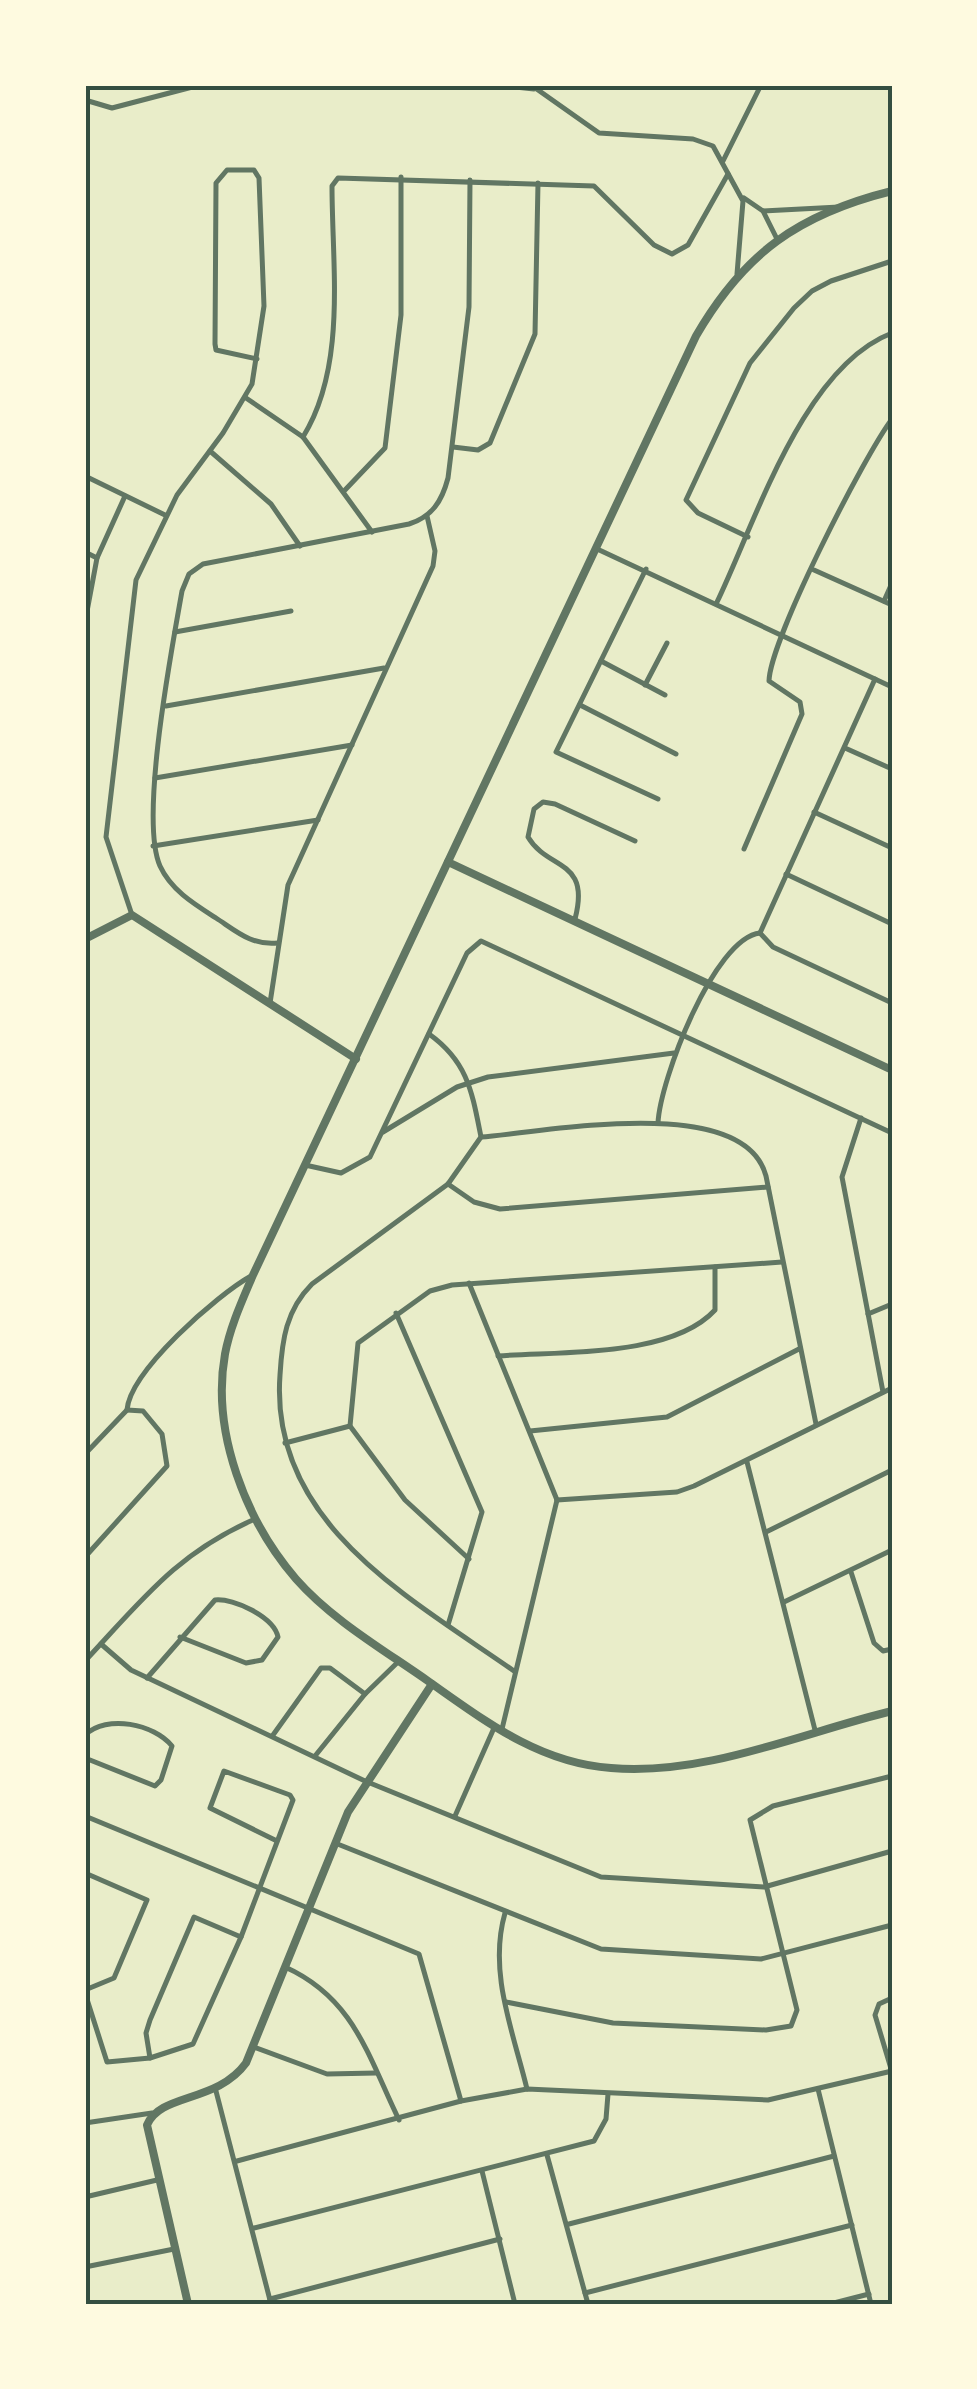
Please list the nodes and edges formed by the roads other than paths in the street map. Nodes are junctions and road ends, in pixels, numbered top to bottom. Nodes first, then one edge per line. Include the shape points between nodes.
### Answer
1 (200, 85) edge
2 (497, 85) edge
3 (761, 85) edge
4 (534, 87) edge
5 (85, 100) edge
6 (723, 161) junction
7 (728, 174) junction
8 (401, 177) junction
9 (470, 180) junction
10 (538, 183) junction
11 (892, 191) edge
12 (742, 196) junction
13 (839, 207) junction
14 (763, 211) junction
15 (777, 239) junction
16 (892, 261) edge
17 (737, 274) junction
18 (892, 333) edge
19 (258, 359) junction
20 (246, 398) junction
21 (892, 420) edge
22 (303, 437) junction
23 (453, 447) junction
24 (210, 450) junction
25 (85, 476) edge
26 (344, 490) junction
27 (125, 496) junction
28 (165, 515) junction
29 (427, 516) junction
30 (372, 532) junction
31 (748, 537) junction
32 (300, 546) junction
33 (595, 548) junction
34 (85, 552) edge
35 (97, 558) junction
36 (646, 569) junction
37 (814, 570) junction
38 (892, 582) edge
39 (884, 601) junction
40 (717, 602) junction
41 (892, 605) edge
42 (291, 611) dead end
43 (85, 622) edge
44 (175, 632) junction
45 (783, 632) junction
46 (667, 644) dead end
47 (601, 660) junction
48 (386, 668) junction
49 (875, 679) junction
50 (645, 685) junction
51 (892, 687) edge
52 (665, 695) dead end
53 (580, 705) junction
54 (166, 706) junction
55 (352, 745) junction
56 (844, 747) junction
57 (676, 754) dead end
58 (892, 769) edge
59 (155, 778) junction
60 (658, 799) dead end
61 (814, 812) junction
62 (318, 820) junction
63 (635, 841) dead end
64 (153, 846) junction
65 (892, 848) edge
66 (744, 849) dead end
67 (448, 862) junction
68 (786, 874) junction
69 (132, 915) junction
70 (575, 919) junction
71 (892, 924) edge
72 (760, 933) junction
73 (85, 939) edge
74 (278, 942) junction
75 (710, 985) junction
76 (892, 1003) edge
77 (270, 1006) junction
78 (429, 1034) junction
79 (682, 1036) junction
80 (674, 1053) junction
81 (356, 1059) junction
82 (892, 1070) edge
83 (470, 1082) junction
84 (862, 1118) junction
85 (658, 1123) junction
86 (892, 1132) edge
87 (380, 1134) junction
88 (481, 1137) junction
89 (305, 1165) junction
90 (448, 1184) junction
91 (768, 1187) junction
92 (782, 1262) junction
93 (716, 1267) junction
94 (253, 1275) junction
95 (469, 1283) junction
96 (892, 1304) edge
97 (396, 1313) junction
98 (868, 1314) junction
99 (799, 1349) junction
100 (498, 1356) junction
101 (892, 1388) edge
102 (883, 1392) junction
103 (128, 1410) junction
104 (816, 1424) junction
105 (350, 1426) junction
106 (530, 1431) junction
107 (284, 1443) junction
108 (85, 1454) edge
109 (747, 1462) junction
110 (892, 1470) edge
111 (557, 1500) junction
112 (255, 1519) junction
113 (766, 1532) junction
114 (892, 1550) edge
115 (85, 1557) edge
116 (469, 1559) junction
117 (851, 1572) junction
118 (784, 1602) junction
119 (448, 1625) junction
120 (180, 1637) junction
121 (101, 1644) junction
122 (892, 1649) edge
123 (85, 1660) edge
124 (400, 1661) junction
125 (514, 1672) junction
126 (147, 1678) junction
127 (432, 1684) junction
128 (365, 1694) junction
129 (892, 1711) edge
130 (498, 1730) junction
131 (815, 1730) junction
132 (85, 1734) edge
133 (273, 1735) junction
134 (314, 1756) junction
135 (85, 1758) edge
136 (892, 1776) edge
137 (366, 1781) junction
138 (85, 1816) edge
139 (455, 1816) junction
140 (277, 1841) junction
141 (335, 1843) junction
142 (892, 1851) edge
143 (85, 1873) edge
144 (764, 1886) junction
145 (261, 1887) junction
146 (308, 1908) junction
147 (505, 1913) junction
148 (892, 1925) edge
149 (241, 1937) junction
150 (784, 1955) junction
151 (284, 1966) junction
152 (85, 1992) edge
153 (892, 1998) edge
154 (506, 2002) junction
155 (254, 2047) junction
156 (150, 2058) junction
157 (892, 2071) edge
158 (376, 2073) junction
159 (818, 2088) junction
160 (527, 2089) junction
161 (216, 2091) junction
162 (608, 2093) junction
163 (461, 2101) junction
164 (152, 2113) junction
165 (399, 2120) junction
166 (85, 2123) edge
167 (546, 2155) junction
168 (834, 2156) junction
169 (237, 2160) junction
170 (482, 2171) junction
171 (157, 2180) junction
172 (85, 2197) edge
173 (569, 2224) junction
174 (852, 2225) junction
175 (254, 2228) junction
176 (500, 2239) junction
177 (174, 2249) junction
178 (85, 2267) edge
179 (585, 2294) junction
180 (869, 2294) junction
181 (270, 2301) edge
182 (188, 2304) edge
183 (515, 2304) edge
184 (588, 2304) edge
185 (830, 2304) edge
186 (872, 2304) edge

1 - 5 street via 112,108
2 - 4 street
3 - 6 street
4 - 6 street via 600,133 702,141
6 - 7 street
7 - 10 street via 688,246 672,254 619,214 598,188
7 - 12 street
8 - 9 street
8 - 22 street via 350,175 332,186 332,332 320,408
8 - 26 street via 401,314 385,448
9 - 10 street
9 - 23 street via 469,306
10 - 23 street via 531,346 490,443 478,450
11 - 13 street
12 - 14 street
12 - 17 street
13 - 14 street
13 - 15 street
14 - 15 street
15 - 17 street
16 - 31 street via 812,291 738,385 686,500 698,513
17 - 33 street via 696,336
18 - 31 street via 856,352 810,410
19 - 19 street via 264,306 259,178 254,170 227,170 216,183 215,344 216,350
19 - 20 street
20 - 22 street
20 - 24 street
21 - 37 street via 868,452
22 - 26 street
23 - 29 street via 445,489
24 - 28 street
24 - 32 street via 271,504
25 - 27 street
26 - 30 street
27 - 28 street
27 - 35 street
28 - 69 street via 136,580 106,837
29 - 30 street
29 - 48 street via 433,566
30 - 32 street
31 - 40 street
32 - 44 street via 195,569 182,591
33 - 36 street
33 - 67 street
34 - 35 street
35 - 43 street
36 - 40 street
36 - 47 street
37 - 39 street
37 - 45 street
38 - 39 street
39 - 41 street
40 - 45 street
42 - 44 street
44 - 54 street
45 - 49 street
45 - 66 street via 770,681 800,702 802,714
46 - 50 street
47 - 50 street
47 - 53 street
48 - 54 street
48 - 55 street
49 - 51 street
49 - 56 street
50 - 52 street
53 - 57 street
53 - 60 street via 556,752
54 - 59 street
55 - 59 street
55 - 62 street
56 - 58 street
56 - 61 street
59 - 64 street
61 - 65 street
61 - 68 street
62 - 64 street
62 - 74 street via 288,885
63 - 70 street via 555,804 534,809 528,837 568,868 578,895
64 - 74 street via 180,893 234,932
67 - 70 street
67 - 81 street
68 - 71 street
68 - 72 street
69 - 73 street
69 - 77 street
70 - 75 street
72 - 75 street via 741,940
72 - 76 street via 773,946
74 - 77 street
75 - 79 street
75 - 82 street
77 - 81 street
78 - 79 street via 467,953 481,941
78 - 83 street via 456,1055
78 - 87 street
79 - 80 street
79 - 84 street
80 - 83 street
80 - 85 street
81 - 89 street
83 - 87 street
83 - 88 street
84 - 86 street
84 - 98 street via 842,1177
85 - 88 street
85 - 91 street via 700,1125 733,1139 760,1157
87 - 89 street via 370,1157 353,1170
88 - 90 street
89 - 94 street
90 - 91 street via 474,1202 500,1208
90 - 107 street via 295,1302 280,1376
91 - 92 street
92 - 93 street
92 - 99 street
93 - 95 street
93 - 100 street via 715,1310 676,1334 637,1346
94 - 103 street via 156,1356 132,1387
94 - 112 street via 224,1355 224,1392 230,1452
95 - 97 street via 430,1291
95 - 100 street
96 - 98 street
97 - 105 street via 355,1348
97 - 116 street via 481,1505
98 - 102 street
99 - 104 street
99 - 106 street via 667,1417
100 - 106 street
101 - 102 street
102 - 104 street
103 - 108 street
103 - 115 street via 154,1420 168,1462
104 - 109 street
105 - 107 street
105 - 116 street via 405,1500
106 - 111 street
107 - 119 street via 305,1492 352,1552
109 - 111 street via 677,1492
109 - 113 street
110 - 113 street
111 - 125 street
112 - 121 street via 184,1558
112 - 124 street via 310,1594
113 - 118 street
114 - 117 street
116 - 119 street
117 - 118 street
117 - 122 street via 874,1644
118 - 131 street
119 - 125 street
120 - 120 street via 219,1598 268,1620 278,1637 262,1660 248,1664
120 - 126 street
121 - 123 street
121 - 126 street
124 - 127 street
124 - 128 street
125 - 130 street
126 - 133 street
127 - 130 street
127 - 137 street
128 - 133 street via 321,1668
128 - 134 street
129 - 131 street
130 - 131 street via 564,1760 634,1769 690,1765
130 - 139 street
132 - 135 street via 115,1722 172,1746 155,1786
133 - 134 street
134 - 137 street
136 - 144 street via 754,1814 749,1826
137 - 139 street
137 - 141 street
138 - 145 street
139 - 144 street via 621,1882
140 - 140 street via 291,1796 224,1770 210,1808
140 - 145 street
141 - 146 street
141 - 147 street
142 - 144 street
143 - 152 street via 147,1900 114,1978
144 - 150 street
145 - 146 street
145 - 149 street
146 - 151 street
146 - 163 street via 419,1954
147 - 150 street via 602,1949
147 - 154 street via 496,1954
148 - 150 street
149 - 156 street via 193,2044
149 - 156 street via 194,1917 150,2020
150 - 154 street via 797,2010 795,2022 783,2029 613,2023
151 - 155 street
151 - 158 street via 343,2007
152 - 156 street via 107,2062
153 - 157 street via 875,2015
154 - 160 street
155 - 158 street via 340,2076
155 - 161 street via 238,2074
157 - 159 street
158 - 165 street
159 - 162 street via 768,2100
159 - 168 street
160 - 162 street
160 - 163 street
161 - 164 street
161 - 169 street
162 - 167 street via 606,2118 594,2141
163 - 165 street
164 - 166 street
164 - 171 street via 147,2125
165 - 169 street
167 - 170 street
167 - 173 street
168 - 173 street
168 - 174 street
169 - 175 street
170 - 175 street
170 - 176 street
171 - 172 street
171 - 177 street
173 - 179 street
174 - 179 street
174 - 180 street
175 - 181 street
176 - 181 street
176 - 183 street
177 - 178 street
177 - 182 street
179 - 184 street
180 - 185 street
180 - 186 street

